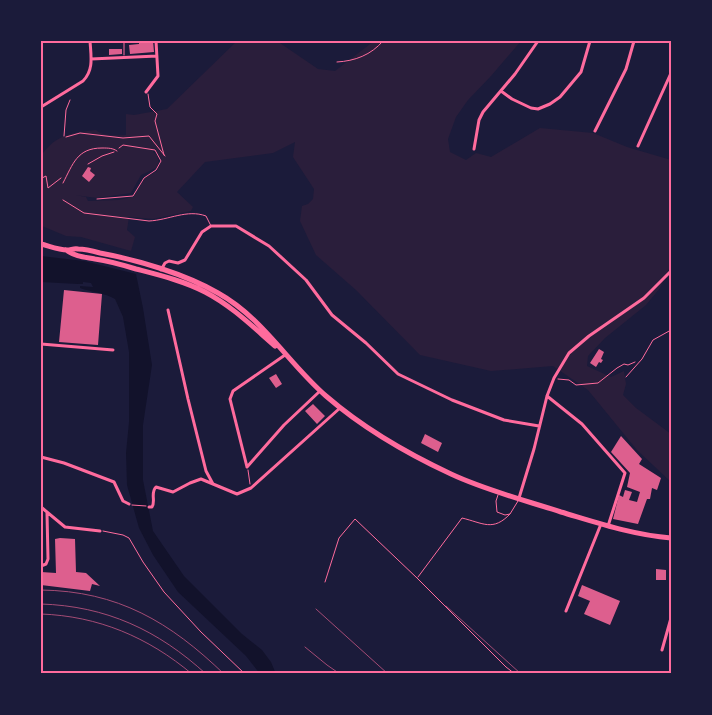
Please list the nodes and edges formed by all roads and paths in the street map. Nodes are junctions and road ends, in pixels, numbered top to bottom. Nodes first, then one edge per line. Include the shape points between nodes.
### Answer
1 (90, 41) edge
2 (124, 41) edge
3 (156, 41) edge
4 (383, 41) edge
5 (538, 41) edge
6 (590, 41) edge
7 (634, 41) edge
8 (157, 56) junction
9 (124, 58) junction
10 (91, 59) junction
11 (338, 62) dead end
12 (671, 73) edge
13 (501, 91) junction
14 (146, 92) joint
15 (70, 100) dead end
16 (41, 106) edge
17 (595, 131) dead end
18 (638, 146) dead end
19 (474, 149) dead end
20 (116, 150) junction
21 (88, 164) dead end
22 (41, 173) edge
23 (61, 178) dead end
24 (63, 183) dead end
25 (97, 199) dead end
26 (63, 200) dead end
27 (211, 226) junction
28 (41, 244) edge
29 (66, 250) junction
30 (162, 270) junction
31 (671, 272) edge
32 (160, 276) junction
33 (168, 310) dead end
34 (671, 330) edge
35 (41, 344) edge
36 (113, 350) dead end
37 (285, 355) junction
38 (642, 359) junction
39 (626, 377) dead end
40 (554, 378) junction
41 (321, 391) junction
42 (547, 396) junction
43 (341, 408) junction
44 (539, 426) junction
45 (41, 457) edge
46 (248, 467) junction
47 (212, 484) junction
48 (251, 488) junction
49 (499, 492) junction
50 (519, 498) junction
51 (129, 504) joint
52 (41, 507) edge
53 (149, 507) joint
54 (47, 512) junction
55 (510, 514) junction
56 (601, 524) junction
57 (608, 526) junction
58 (100, 531) joint
59 (671, 538) edge
60 (41, 566) edge
61 (417, 578) junction
62 (325, 582) dead end
63 (566, 611) dead end
64 (671, 618) edge
65 (662, 650) dead end
66 (245, 674) edge
67 (515, 674) edge

1 - 10 street
2 - 9 lane
3 - 8 street
4 - 11 path via 362,57
5 - 13 street
6 - 13 street via 581,72 550,104 531,108
7 - 17 street via 626,69
8 - 9 street
8 - 14 street via 158,76
9 - 10 street
10 - 16 street via 88,76
12 - 18 street
13 - 19 street via 479,120
14 - 15 path via 150,107 157,114 155,121 165,156 149,136 123,138 76,133 65,136 66,110
20 - 21 path
20 - 24 lane via 94,148 84,151 76,157
20 - 25 path via 123,145 154,150 161,161 156,170 144,178 133,196
22 - 23 path via 42,178 46,176 48,188
26 - 27 lane via 87,214 149,221 195,213 206,216
27 - 30 street via 202,232 185,260 178,263 169,261
27 - 44 street via 236,226 269,246 306,280 332,314 398,374 504,420
28 - 29 main road
29 - 30 main road via 77,248 102,253
29 - 32 main road via 74,256
30 - 32 street
30 - 37 main road via 205,286 234,302 265,330
31 - 40 street via 644,298 569,353
32 - 37 main road via 217,299
33 - 47 street via 206,471
34 - 38 lane via 653,340
35 - 36 street
37 - 41 main road
37 - 46 street via 233,391 230,399
38 - 39 lane
38 - 40 path via 624,364 598,383 576,385 569,380
40 - 42 street
41 - 43 main road
41 - 46 street via 284,425
42 - 44 street
42 - 57 street via 582,424 625,473
43 - 48 street
43 - 49 main road via 409,452 452,474
44 - 50 street
45 - 51 street via 114,482 122,501
46 - 48 path
47 - 48 street via 237,494
47 - 53 street via 201,479 172,492 156,487 154,504
49 - 50 main road
49 - 55 lane via 497,512
50 - 55 lane
50 - 56 main road
51 - 53 path
52 - 54 street
54 - 58 street via 65,527
54 - 60 street via 48,559
55 - 61 lane via 502,522 491,525 462,518
56 - 57 main road
56 - 63 street
57 - 59 main road via 647,536
58 - 66 path via 129,538 164,592
61 - 62 lane via 355,519 339,538
61 - 67 lane
64 - 65 street

